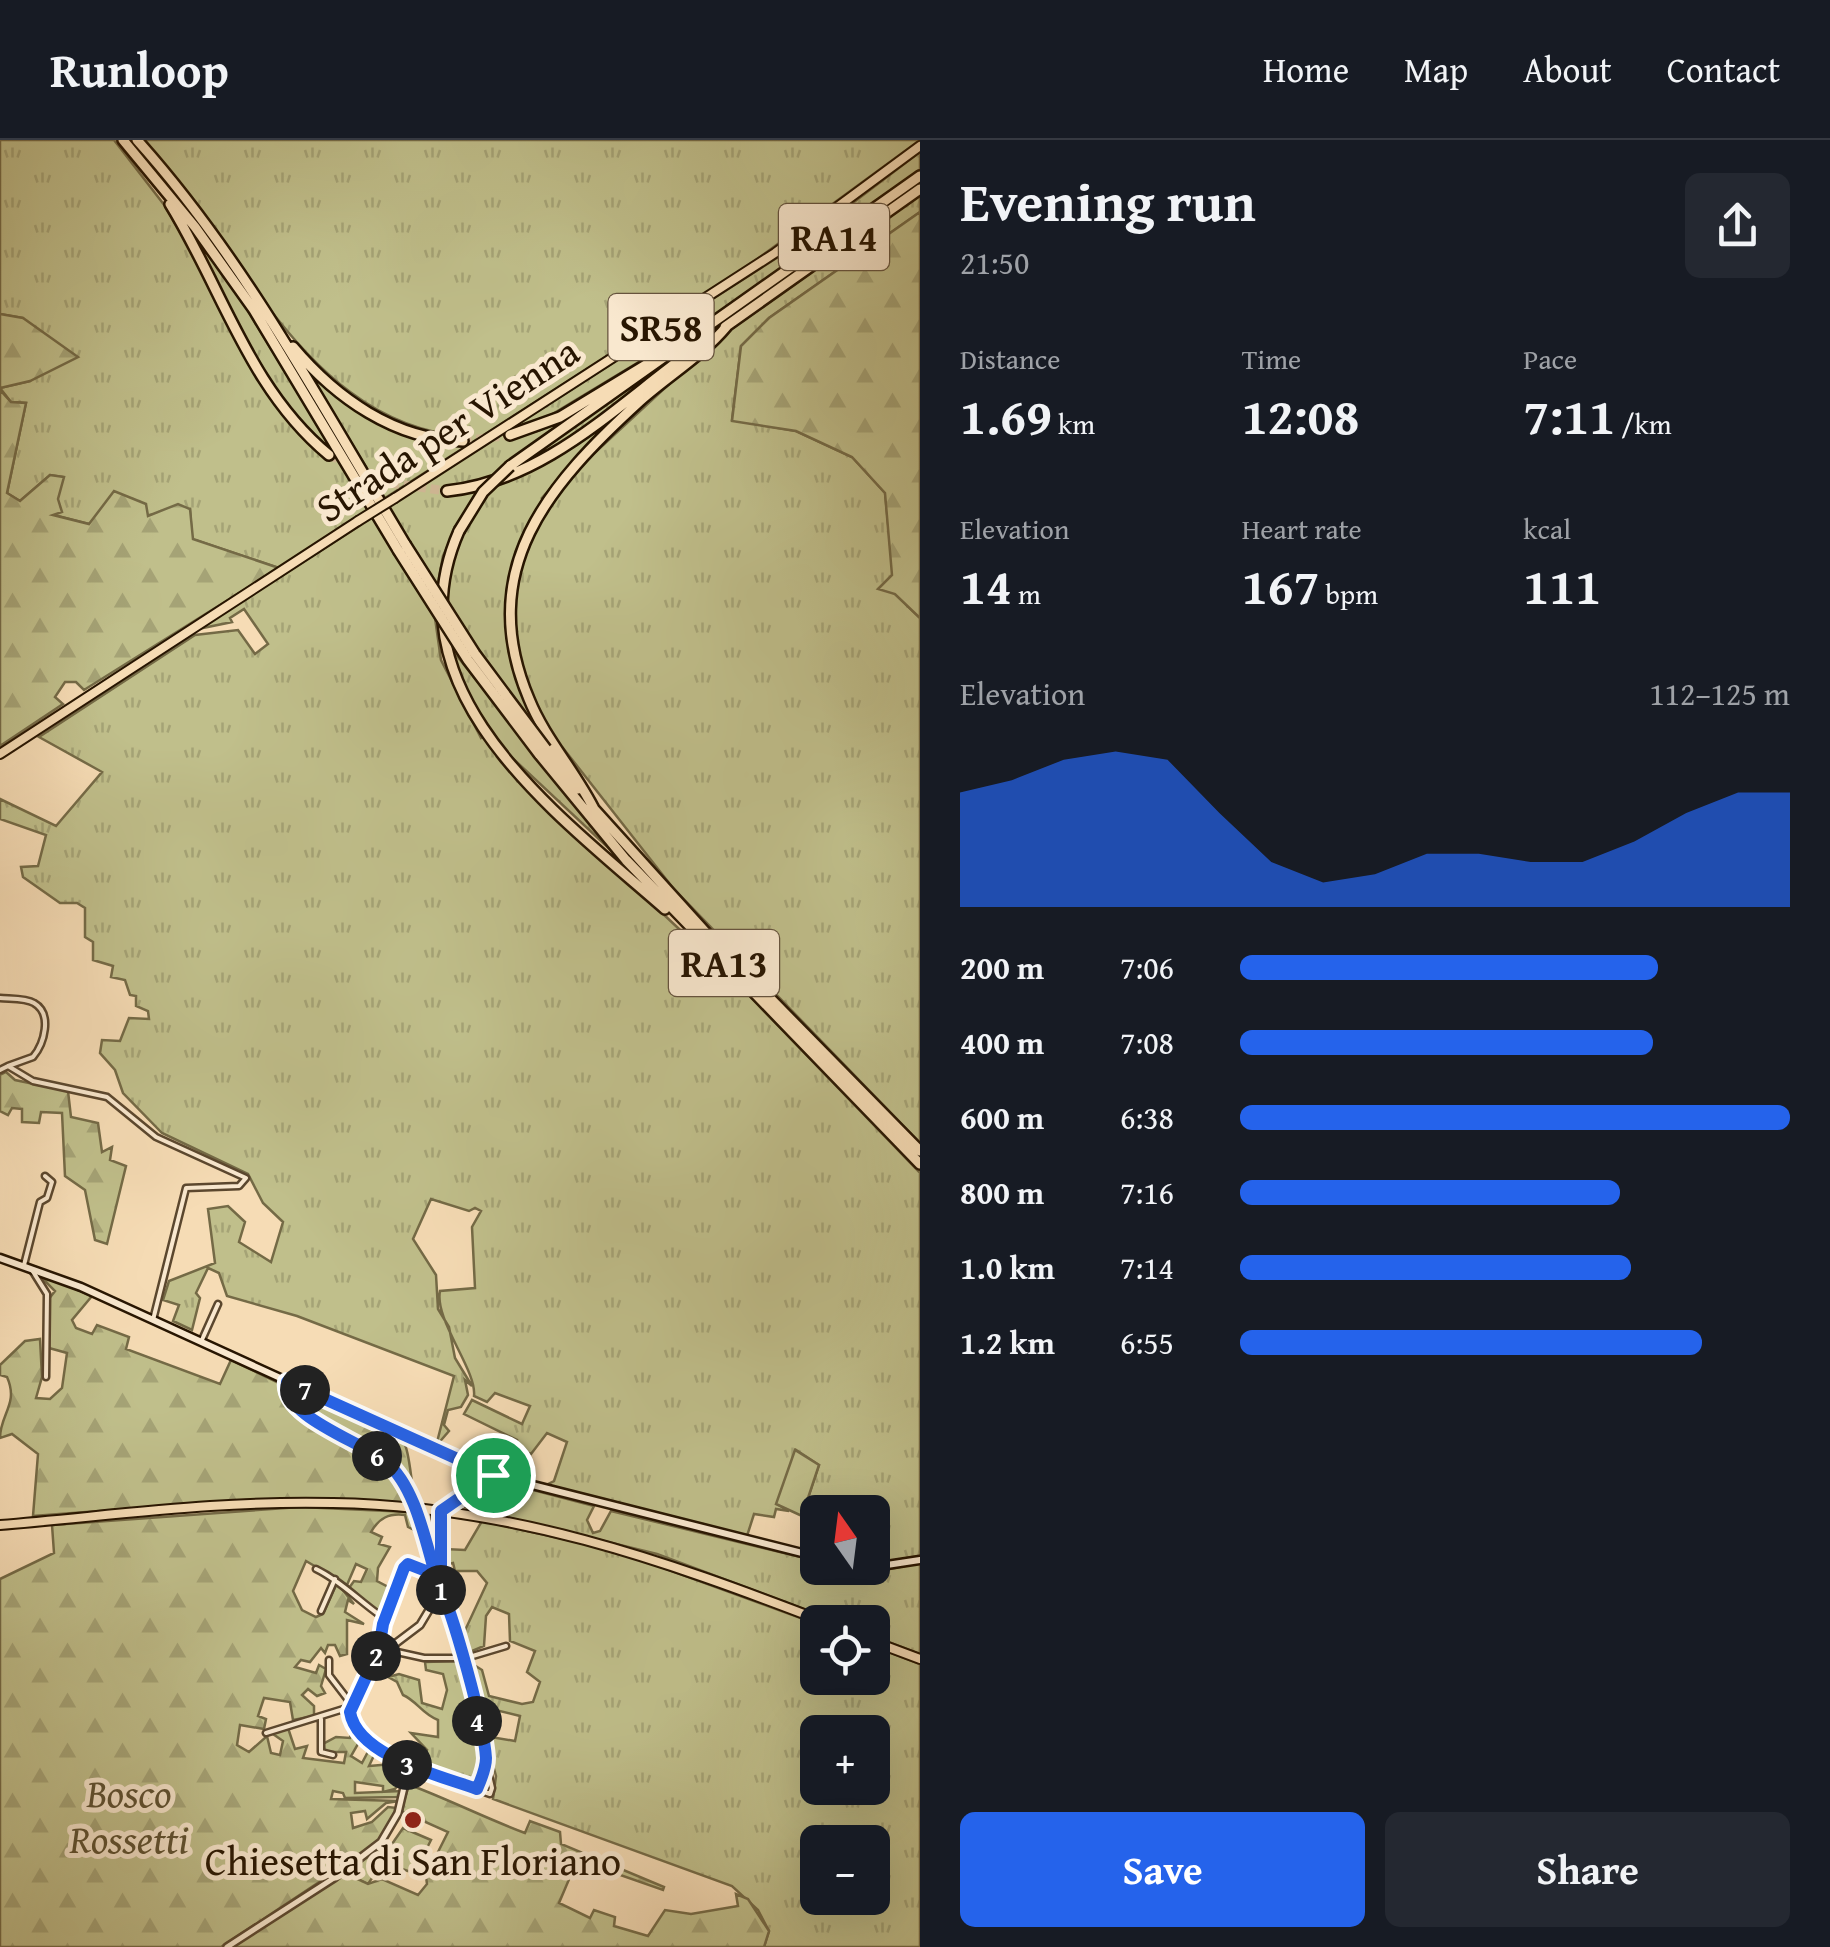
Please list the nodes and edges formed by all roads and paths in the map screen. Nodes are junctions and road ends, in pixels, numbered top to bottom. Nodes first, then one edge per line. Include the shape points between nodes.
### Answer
1 (123, 140) edge
2 (137, 140) edge
3 (920, 146) edge
4 (920, 176) edge
5 (161, 188) junction
6 (920, 189) edge
7 (208, 237) junction
8 (257, 308) junction
9 (272, 322) junction
10 (720, 323) junction
11 (510, 435) tunnel mouth
12 (464, 441) tunnel mouth
13 (329, 455) tunnel mouth
14 (447, 491) tunnel mouth
15 (401, 547) junction
16 (543, 751) junction
17 (0, 754) edge
18 (596, 810) junction
19 (705, 944) junction
20 (0, 998) edge
21 (8, 1066) junction
22 (0, 1070) edge
23 (920, 1150) edge
24 (920, 1164) edge
25 (45, 1176) dead end
26 (0, 1258) edge
27 (27, 1266) junction
28 (218, 1304) dead end
29 (153, 1320) junction
30 (201, 1342) junction
31 (46, 1377) dead end
32 (287, 1382) junction
33 (493, 1475) junction
34 (426, 1510) junction
35 (441, 1511) junction
36 (0, 1525) edge
37 (800, 1552) edge
38 (920, 1560) edge
39 (890, 1565) edge
40 (316, 1569) dead end
41 (439, 1571) junction
42 (336, 1578) junction
43 (441, 1590) junction
44 (321, 1611) dead end
45 (800, 1613) edge
46 (383, 1624) junction
47 (506, 1646) dead end
48 (890, 1648) edge
49 (388, 1650) junction
50 (375, 1658) junction
51 (462, 1658) junction
52 (920, 1659) edge
53 (329, 1660) dead end
54 (352, 1706) junction
55 (343, 1711) junction
56 (321, 1719) junction
57 (350, 1719) junction
58 (266, 1733) dead end
59 (333, 1755) dead end
60 (486, 1759) junction
61 (409, 1766) junction
62 (484, 1770) junction
63 (490, 1774) junction
64 (477, 1789) junction
65 (227, 1947) edge

1 - 5 highway, RA13
2 - 7 highway, RA13
3 - 17 main road, Strada per Vienna / SR58, bridge via 775,253
4 - 10 highway, RA14
5 - 7 highway, RA13
5 - 13 highway via 269,392
6 - 10 highway, RA14
7 - 8 highway, RA13
8 - 9 highway, RA13
8 - 15 highway, RA13
9 - 12 highway via 316,372 372,415 420,436
9 - 15 highway, RA13
10 - 11 highway via 577,407
10 - 14 highway via 537,464 483,486
10 - 18 highway via 546,501 520,552 511,616 521,678
10 - 19 highway, bridge via 510,466 483,492 446,564 440,603 447,659 469,708 502,753
15 - 16 highway, RA13, bridge via 468,660
16 - 18 highway, RA13
16 - 19 highway, RA13 via 626,860
18 - 23 highway, RA13 via 708,935
19 - 24 highway, RA13
20 - 21 street via 31,1002 46,1025 38,1051
21 - 22 street
21 - 29 street via 27,1079 117,1102 156,1137 242,1175 240,1186 186,1188
25 - 27 street via 52,1182 40,1202
26 - 27 main road
27 - 29 main road
27 - 31 street via 47,1294
28 - 30 street
29 - 30 main road
30 - 32 main road
32 - 33 main road
32 - 43 street, bridge via 296,1407 386,1462 407,1492
33 - 35 main road
33 - 37 main road
34 - 35 main road
34 - 36 main road via 277,1503
34 - 41 street
35 - 41 street
35 - 45 main road via 641,1553
38 - 39 main road
40 - 42 street
41 - 43 street
42 - 44 street
42 - 46 street
43 - 46 street via 426,1571 408,1564
43 - 49 street via 420,1625
43 - 51 street
46 - 50 street
47 - 51 street
48 - 52 main road
49 - 50 street
49 - 51 street
50 - 54 street
51 - 60 street
53 - 54 street via 329,1675
54 - 55 street
54 - 57 street
55 - 56 street
55 - 57 street
56 - 58 street via 308,1717
56 - 59 street via 321,1752
57 - 61 street
60 - 62 street
60 - 63 street
61 - 64 street
61 - 65 street via 398,1813 376,1846
62 - 63 street
62 - 64 street
63 - 64 street via 490,1794

